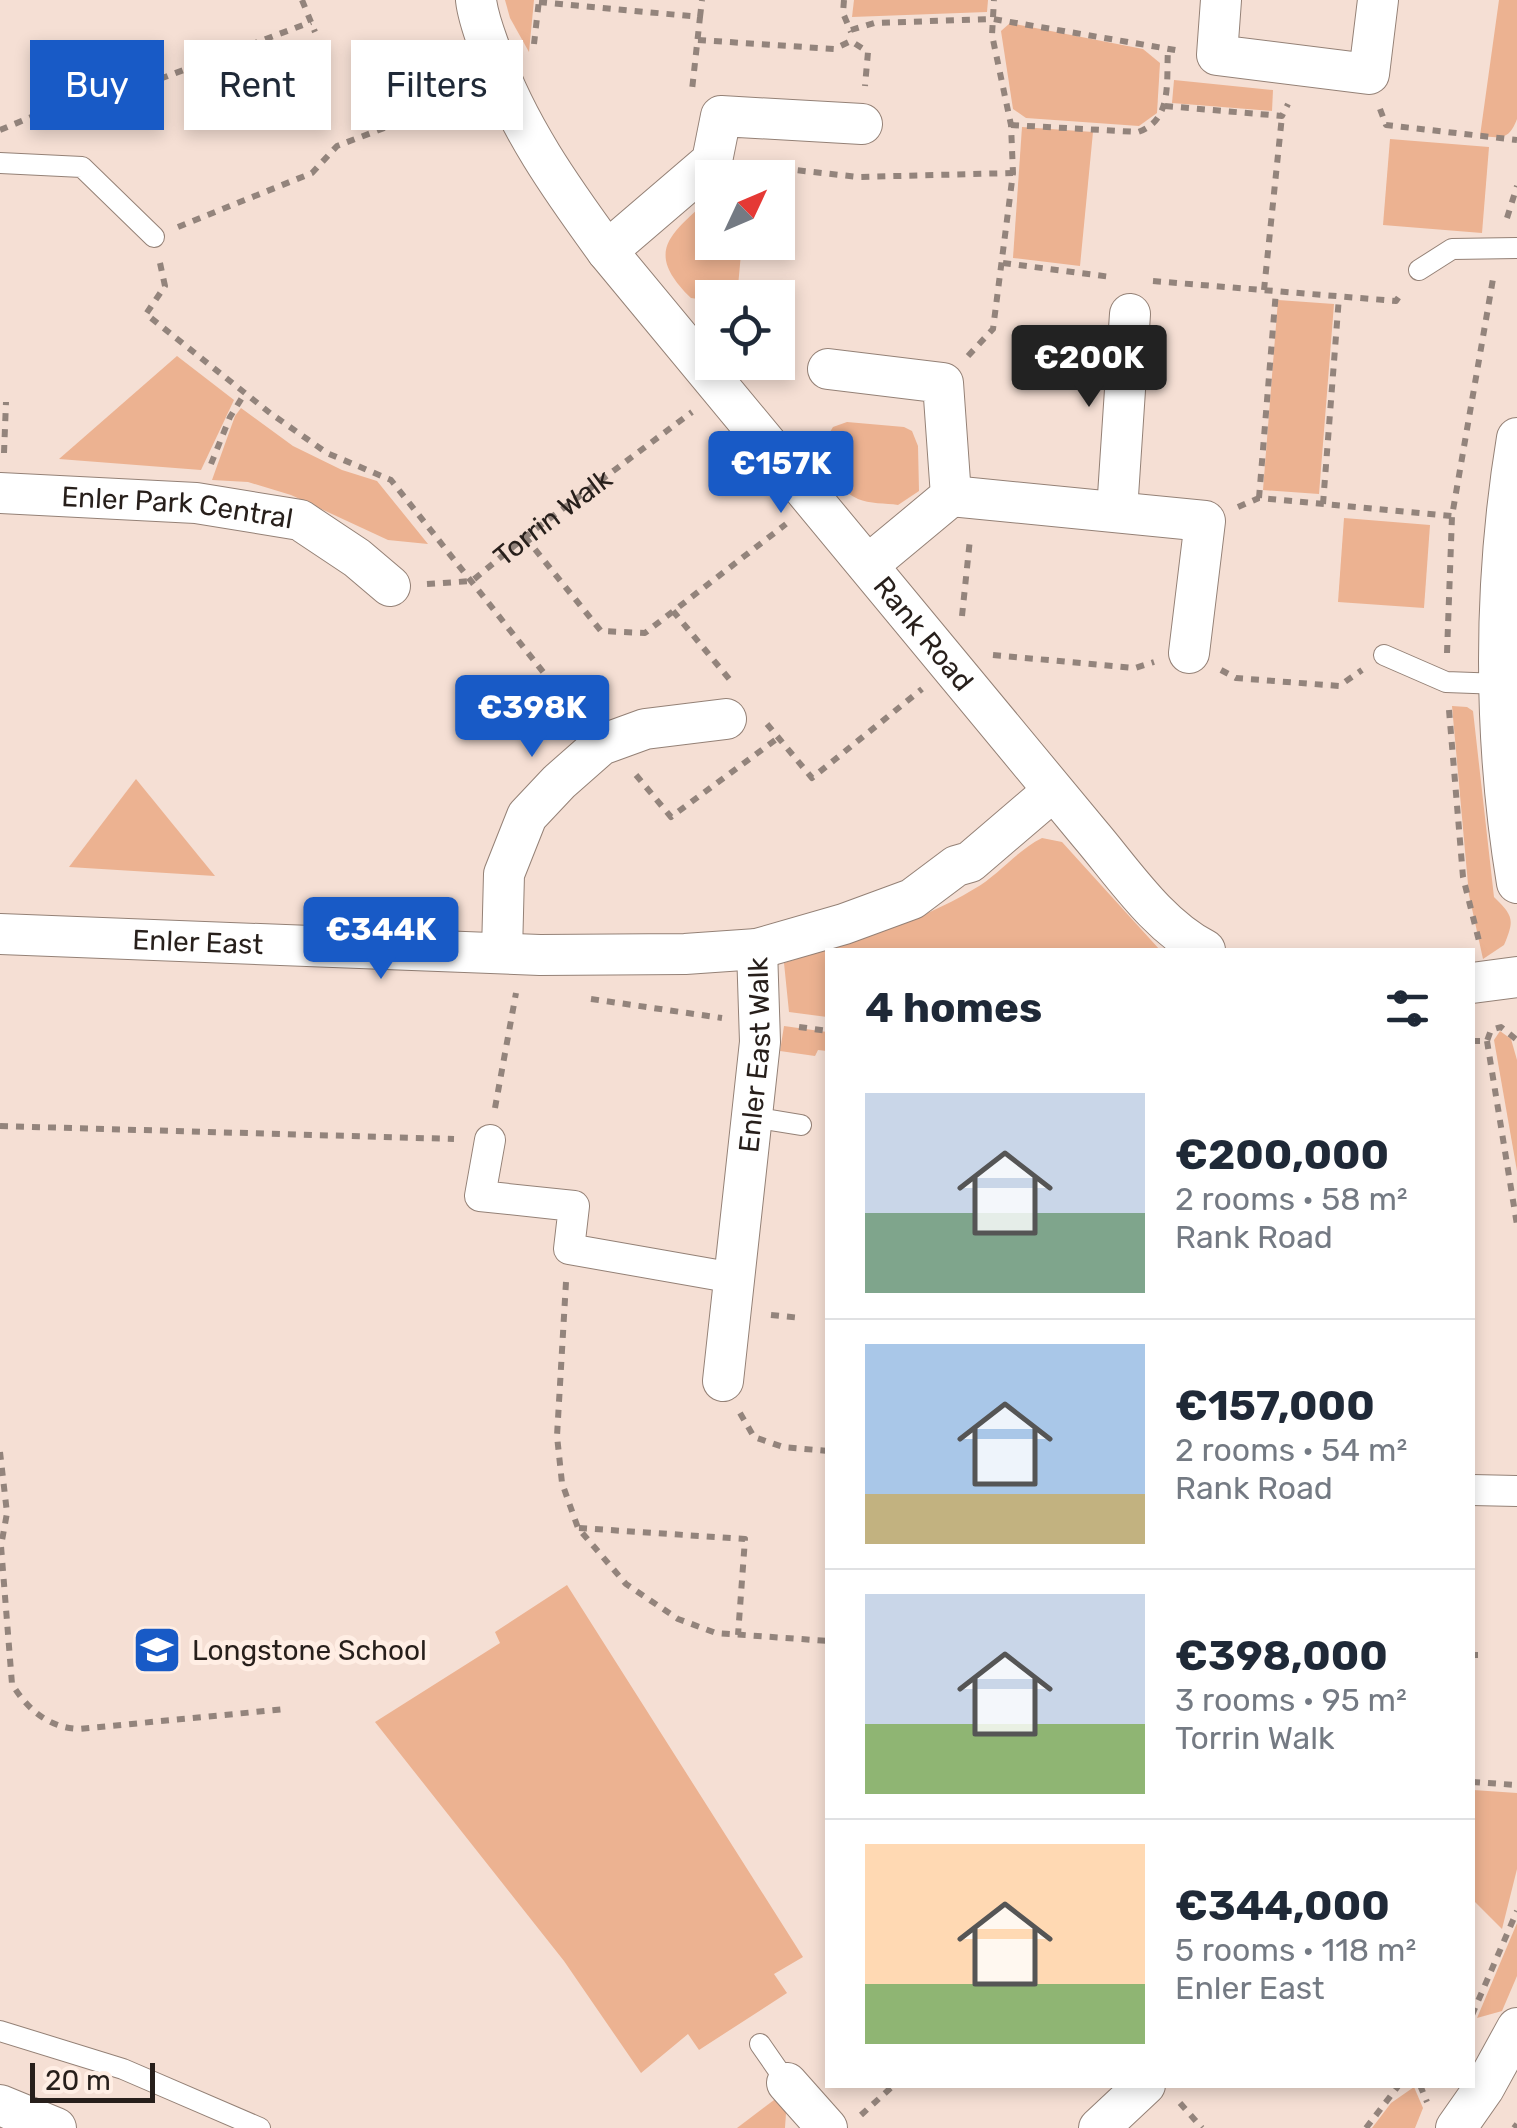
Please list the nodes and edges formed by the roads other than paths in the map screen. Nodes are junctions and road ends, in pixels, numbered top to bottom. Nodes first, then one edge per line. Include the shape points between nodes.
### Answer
1 (476, 0) edge
2 (1221, 0) edge
3 (1378, 0) edge
4 (862, 124) road end
5 (0, 163) edge
6 (154, 236) road end
7 (1517, 248) edge
8 (608, 251) junction
9 (1420, 270) road end
10 (1132, 297) road end
11 (828, 369) dead end
12 (1517, 438) edge
13 (4, 482) edge
14 (961, 508) junction
15 (1117, 511) junction
16 (868, 564) junction
17 (390, 586) road end
18 (1189, 653) road end
19 (1384, 655) road end
20 (1502, 684) junction
21 (738, 703) road end
22 (1054, 791) junction
23 (1517, 882) edge
24 (0, 934) edge
25 (1201, 948) edge
26 (757, 949) junction
27 (521, 953) junction
28 (1517, 976) edge
29 (1475, 983) edge
30 (752, 1118) junction
31 (801, 1125) dead end
32 (490, 1140) road end
33 (734, 1278) junction
34 (722, 1381) road end
35 (1475, 1490) edge
36 (1517, 1491) edge
37 (1517, 2028) edge
38 (0, 2031) edge
39 (760, 2044) dead end
40 (788, 2083) joint
41 (1478, 2085) edge
42 (1142, 2088) edge
43 (0, 2106) edge
44 (840, 2125) edge
45 (56, 2128) edge
46 (260, 2128) edge
47 (1099, 2128) edge
48 (1456, 2128) edge

1 - 8 street, Rank Road via 502,83 542,158
2 - 3 street via 1217,55 1369,74
4 - 8 street via 721,116 712,161
5 - 6 lane via 82,167
7 - 9 lane via 1452,249
8 - 16 street, Rank Road
10 - 15 street
11 - 14 street via 944,383
12 - 20 street via 1499,604
13 - 17 street, Enler Park Central via 300,520
14 - 15 street
14 - 16 street
15 - 18 street via 1204,521
16 - 22 street, Rank Road
19 - 20 lane via 1446,682
20 - 23 street
21 - 27 street via 605,743 527,816 504,874
22 - 25 street, Rank Road via 1165,920
22 - 26 street, Enler East Walk via 970,862 912,898
24 - 27 street, Enler East
26 - 27 street, Enler East
26 - 30 street, Enler East Walk via 760,1042
28 - 29 street
30 - 31 lane
30 - 33 street, Enler East Walk
32 - 33 street via 480,1196 574,1206 569,1248
33 - 34 street, Enler East Walk
35 - 36 street
37 - 41 street
38 - 46 lane via 124,2070
39 - 40 lane
40 - 44 street
41 - 48 street
42 - 47 street
43 - 45 street

